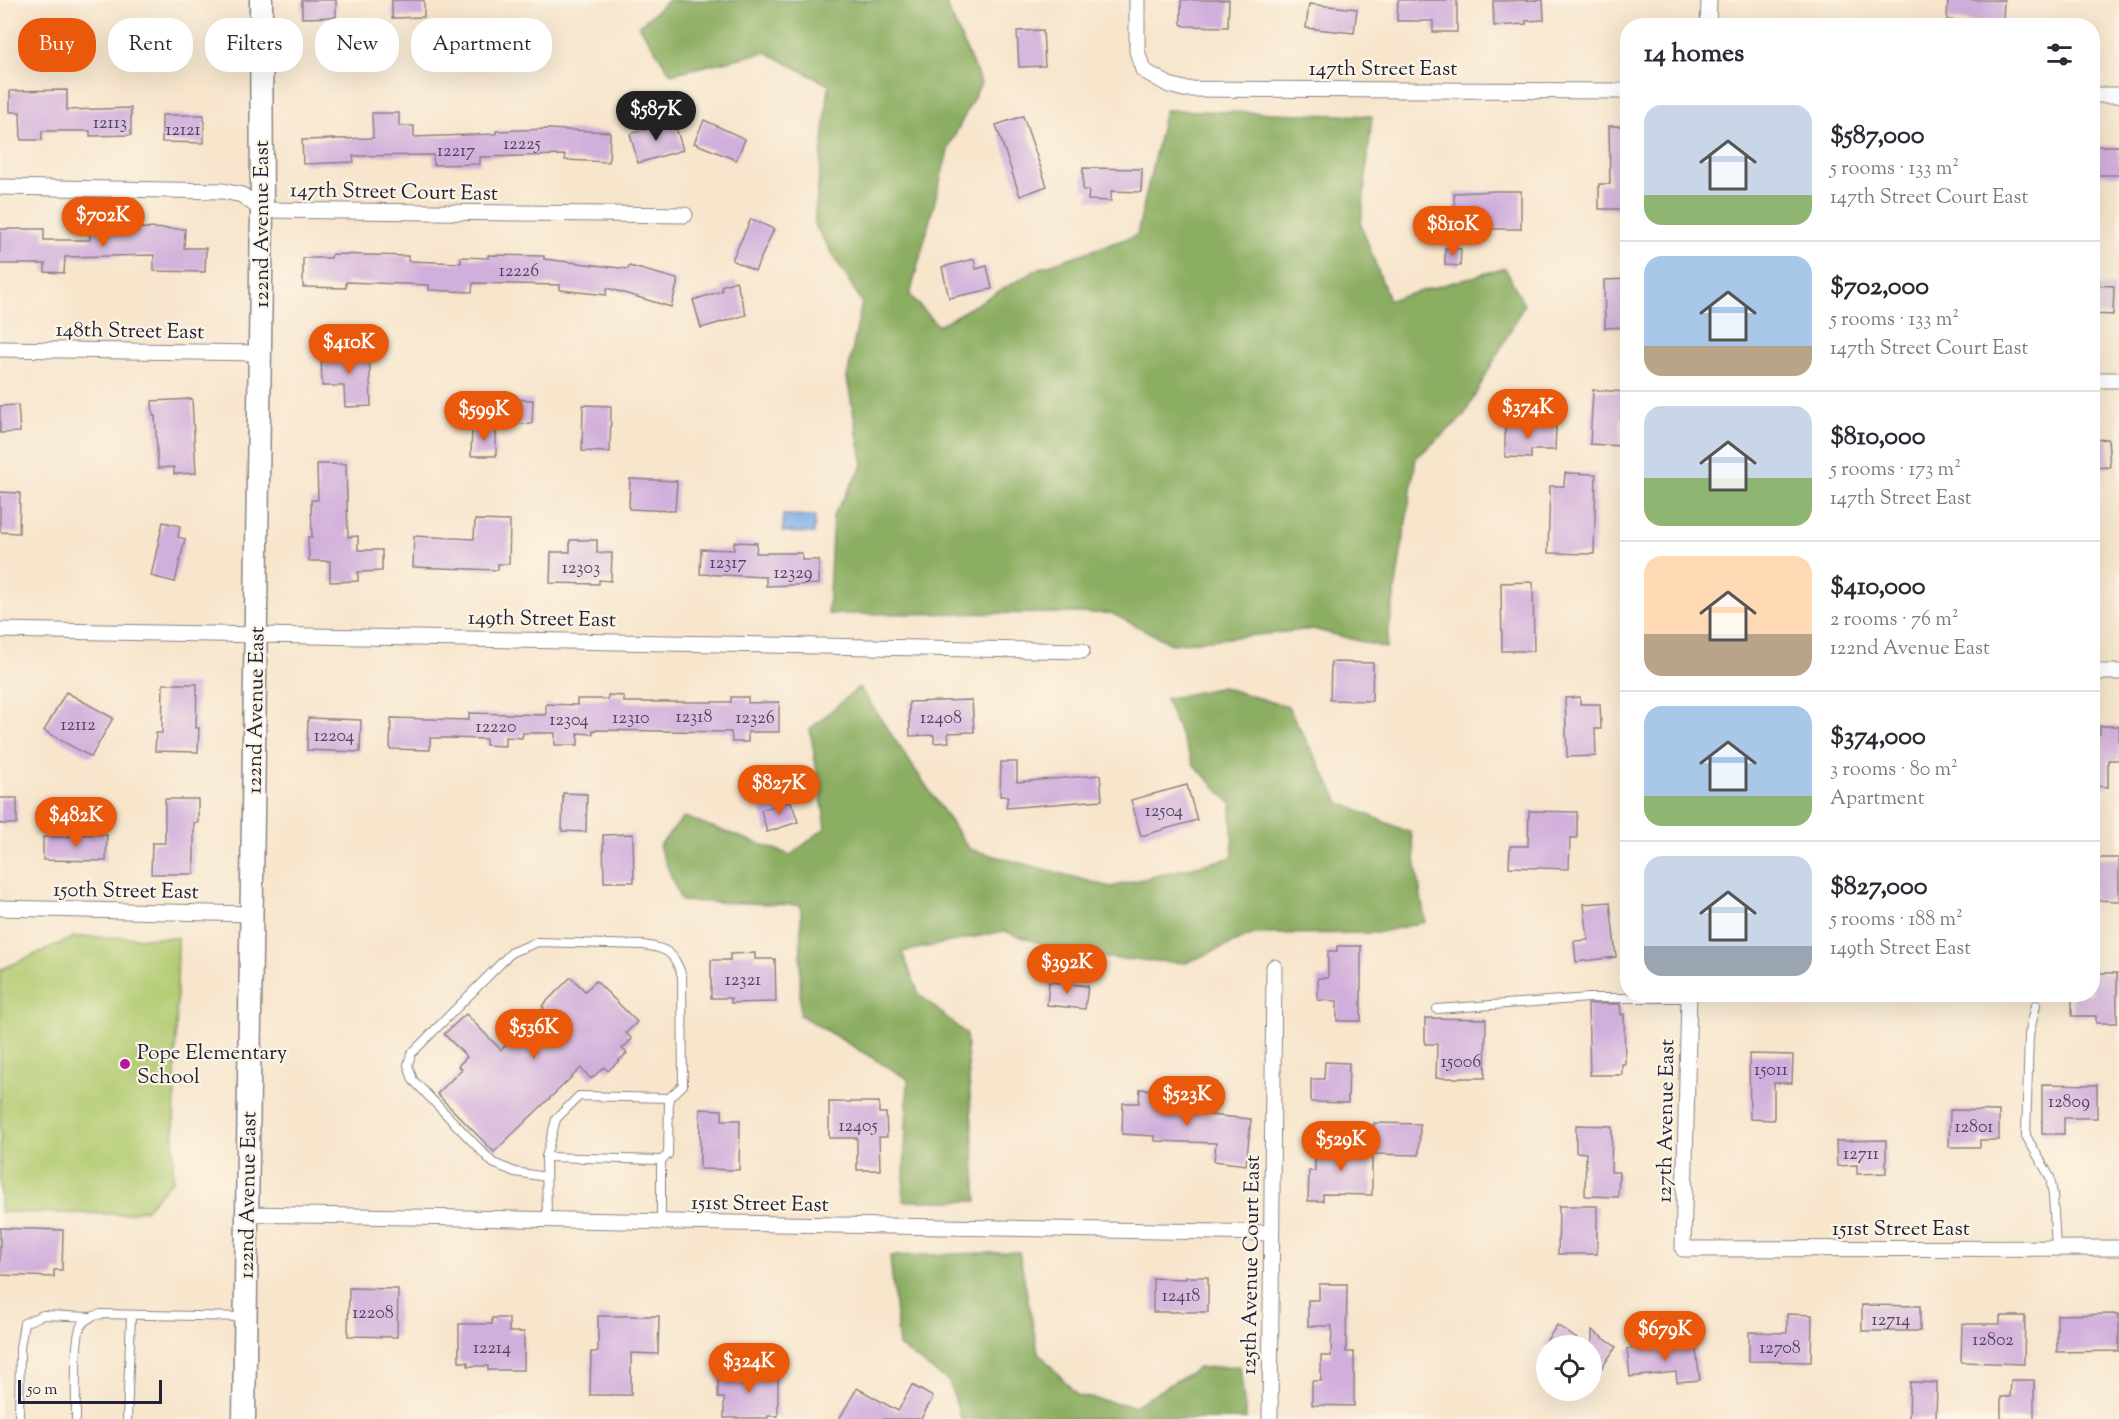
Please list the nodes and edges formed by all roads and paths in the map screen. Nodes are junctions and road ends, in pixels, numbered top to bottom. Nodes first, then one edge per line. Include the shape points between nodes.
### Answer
1 (261, 0) edge
2 (1137, 0) edge
3 (1709, 0) edge
4 (1708, 18) edge
5 (1620, 91) edge
6 (2100, 95) edge
7 (2119, 95) edge
8 (0, 187) edge
9 (262, 210) junction
10 (685, 215) dead end
11 (0, 349) edge
12 (260, 353) junction
13 (2100, 380) edge
14 (2119, 380) edge
15 (0, 630) edge
16 (256, 634) junction
17 (1082, 651) dead end
18 (2100, 672) edge
19 (2119, 672) edge
20 (0, 908) edge
21 (252, 914) junction
22 (1274, 967) dead end
23 (1620, 998) edge
24 (1689, 1002) edge
25 (2036, 1005) dead end
26 (1437, 1009) dead end
27 (669, 1098) junction
28 (546, 1157) junction
29 (661, 1160) junction
30 (546, 1177) junction
31 (247, 1214) junction
32 (547, 1220) junction
33 (661, 1222) junction
34 (1271, 1233) junction
35 (2056, 1248) junction
36 (2119, 1248) edge
37 (1683, 1249) joint
38 (131, 1316) junction
39 (90, 1317) junction
40 (245, 1317) junction
41 (19, 1419) edge
42 (76, 1419) edge
43 (128, 1419) edge
44 (244, 1419) edge
45 (1270, 1419) edge

1 - 9 main road, 122nd Avenue East
2 - 5 street, 147th Street East via 1137,51 1143,70 1184,89
3 - 4 street
6 - 7 street
8 - 9 street, 147th Street Court East via 223,191 242,195
9 - 10 street, 147th Street Court East
9 - 12 main road, 122nd Avenue East
11 - 12 street, 148th Street East
12 - 16 main road, 122nd Avenue East
13 - 14 street
15 - 16 street, 149th Street East
16 - 17 street, 149th Street East
16 - 21 main road, 122nd Avenue East
18 - 19 street
20 - 21 street, 150th Street East
21 - 31 main road, 122nd Avenue East
22 - 34 street, 125th Avenue Court East
23 - 26 lane
24 - 37 street, 127th Avenue East
25 - 35 lane via 2029,1035 2026,1136 2050,1177
27 - 28 lane via 579,1096 556,1119
27 - 29 lane via 668,1155
27 - 30 lane via 683,1084 682,976 671,954 643,945 538,942 512,952 411,1054 408,1065 413,1080 493,1163
28 - 29 lane
28 - 30 lane
29 - 33 lane
30 - 32 lane
31 - 32 street, 151st Street East
31 - 40 main road, 122nd Avenue East
32 - 33 street, 151st Street East
33 - 34 street, 151st Street East
34 - 45 street, 125th Avenue Court East
35 - 36 street, 151st Street East
35 - 37 street, 151st Street East
38 - 39 lane
38 - 40 lane
38 - 43 lane
39 - 41 lane via 43,1315 24,1323
39 - 42 lane via 81,1326 78,1340
40 - 44 main road, 122nd Avenue East

